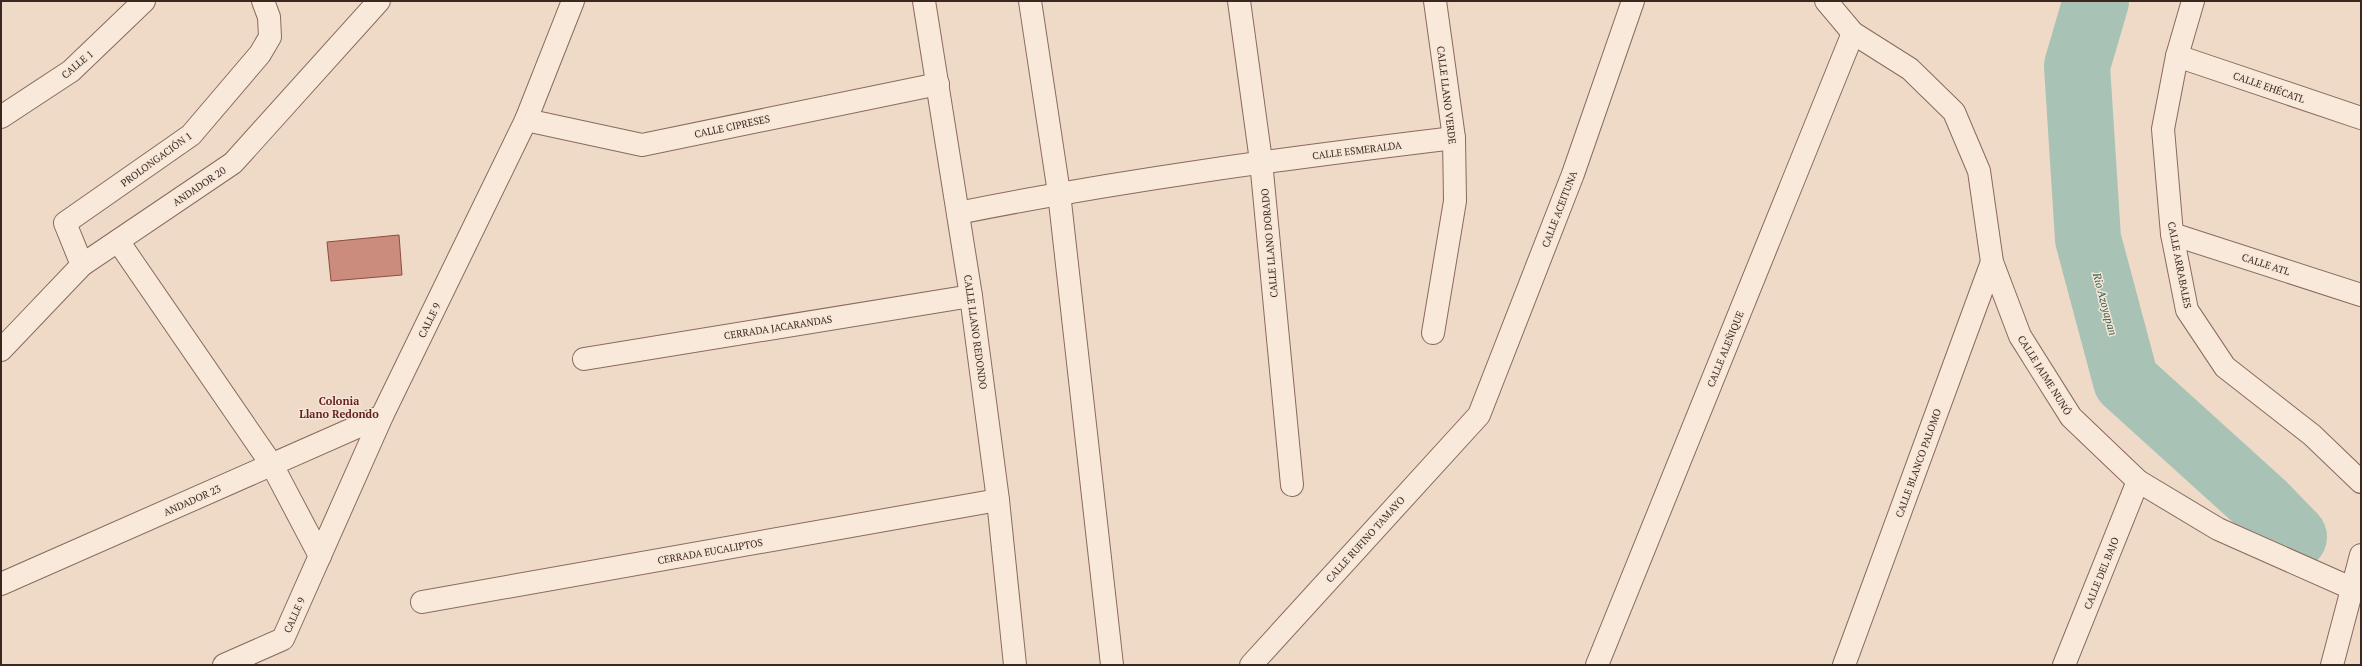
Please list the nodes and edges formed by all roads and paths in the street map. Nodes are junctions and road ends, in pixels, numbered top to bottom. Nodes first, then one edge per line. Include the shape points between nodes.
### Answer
1 (144, 1) edge
2 (263, 1) edge
3 (379, 1) edge
4 (573, 1) edge
5 (924, 1) edge
6 (1030, 1) edge
7 (1239, 1) edge
8 (1435, 1) edge
9 (1633, 1) edge
10 (1826, 1) edge
11 (2193, 1) edge
12 (1853, 34) junction
13 (2177, 56) junction
14 (938, 84) junction
15 (1, 117) edge
16 (2361, 118) edge
17 (526, 120) junction
18 (1454, 138) junction
19 (1261, 161) junction
20 (1059, 193) junction
21 (958, 213) junction
22 (2172, 234) junction
23 (118, 242) junction
24 (1992, 262) junction
25 (82, 265) junction
26 (2361, 295) edge
27 (971, 296) junction
28 (1433, 332) dead end
29 (1, 350) edge
30 (584, 359) dead end
31 (1479, 415) joint
32 (382, 416) junction
33 (272, 465) junction
34 (2138, 481) junction
35 (2361, 482) edge
36 (1292, 485) dead end
37 (998, 500) junction
38 (2361, 555) edge
39 (320, 556) junction
40 (1, 584) edge
41 (2351, 588) junction
42 (422, 602) dead end
43 (224, 665) edge
44 (1015, 665) edge
45 (1112, 665) edge
46 (1251, 665) edge
47 (1597, 665) edge
48 (1844, 665) edge
49 (2064, 665) edge
50 (2332, 665) edge

1 - 15 street, CALLE 1 via 71,71
2 - 25 street, PROLONGACIÓN 1 via 269,17 270,37 260,54 191,135 65,223
3 - 23 street, ANDADOR 20 via 233,163
4 - 17 street, CALLE 9
5 - 14 street, CALLE LLANO REDONDO
6 - 20 street
7 - 19 street, CALLE LLANO DORADO
8 - 18 street, CALLE LLANO VERDE
9 - 31 street, CALLE ACEITUNA via 1573,174
10 - 12 street, CALLE JAIME NUNÓ
11 - 13 street, CALLE ARRABALES
12 - 24 street, CALLE JAIME NUNÓ via 1910,69 1954,112 1979,171
12 - 47 street, CALLE ALEÑIQUE
13 - 16 street, CALLE EHÉCATL
13 - 22 street, CALLE ARRABALES via 2163,129
14 - 17 street, CALLE CIPRESES via 642,145
14 - 21 street, CALLE LLANO REDONDO
17 - 32 street, CALLE 9
18 - 19 street, CALLE ESMERALDA
18 - 28 street, CALLE LLANO VERDE via 1455,201
19 - 20 street, CALLE ESMERALDA
19 - 36 street, CALLE LLANO DORADO
20 - 21 street, CALLE ESMERALDA
20 - 45 street
21 - 27 street, CALLE LLANO REDONDO
22 - 26 street, CALLE ATL
22 - 35 street, CALLE ARRABALES via 2187,310 2226,367 2312,435
23 - 25 street, ANDADOR 20
23 - 33 street
24 - 34 street, CALLE JAIME NUNÓ via 2020,336 2071,417
24 - 48 street, CALLE BLANCO PALOMO
25 - 29 street, ANDADOR 20
27 - 30 street, CERRADA JACARANDAS
27 - 37 street, CALLE LLANO REDONDO
31 - 46 street, CALLE RUFINO TAMAYO
32 - 33 street, ANDADOR 23
32 - 39 street, CALLE 9
33 - 39 street
33 - 40 street, ANDADOR 23
34 - 41 street, CALLE JAIME NUNÓ via 2218,529
34 - 49 street, CALLE DEL BAJO
37 - 42 street, CERRADA EUCALIPTOS
37 - 44 street, CALLE LLANO REDONDO
38 - 41 street
39 - 43 street, CALLE 9 via 283,639
41 - 50 street

